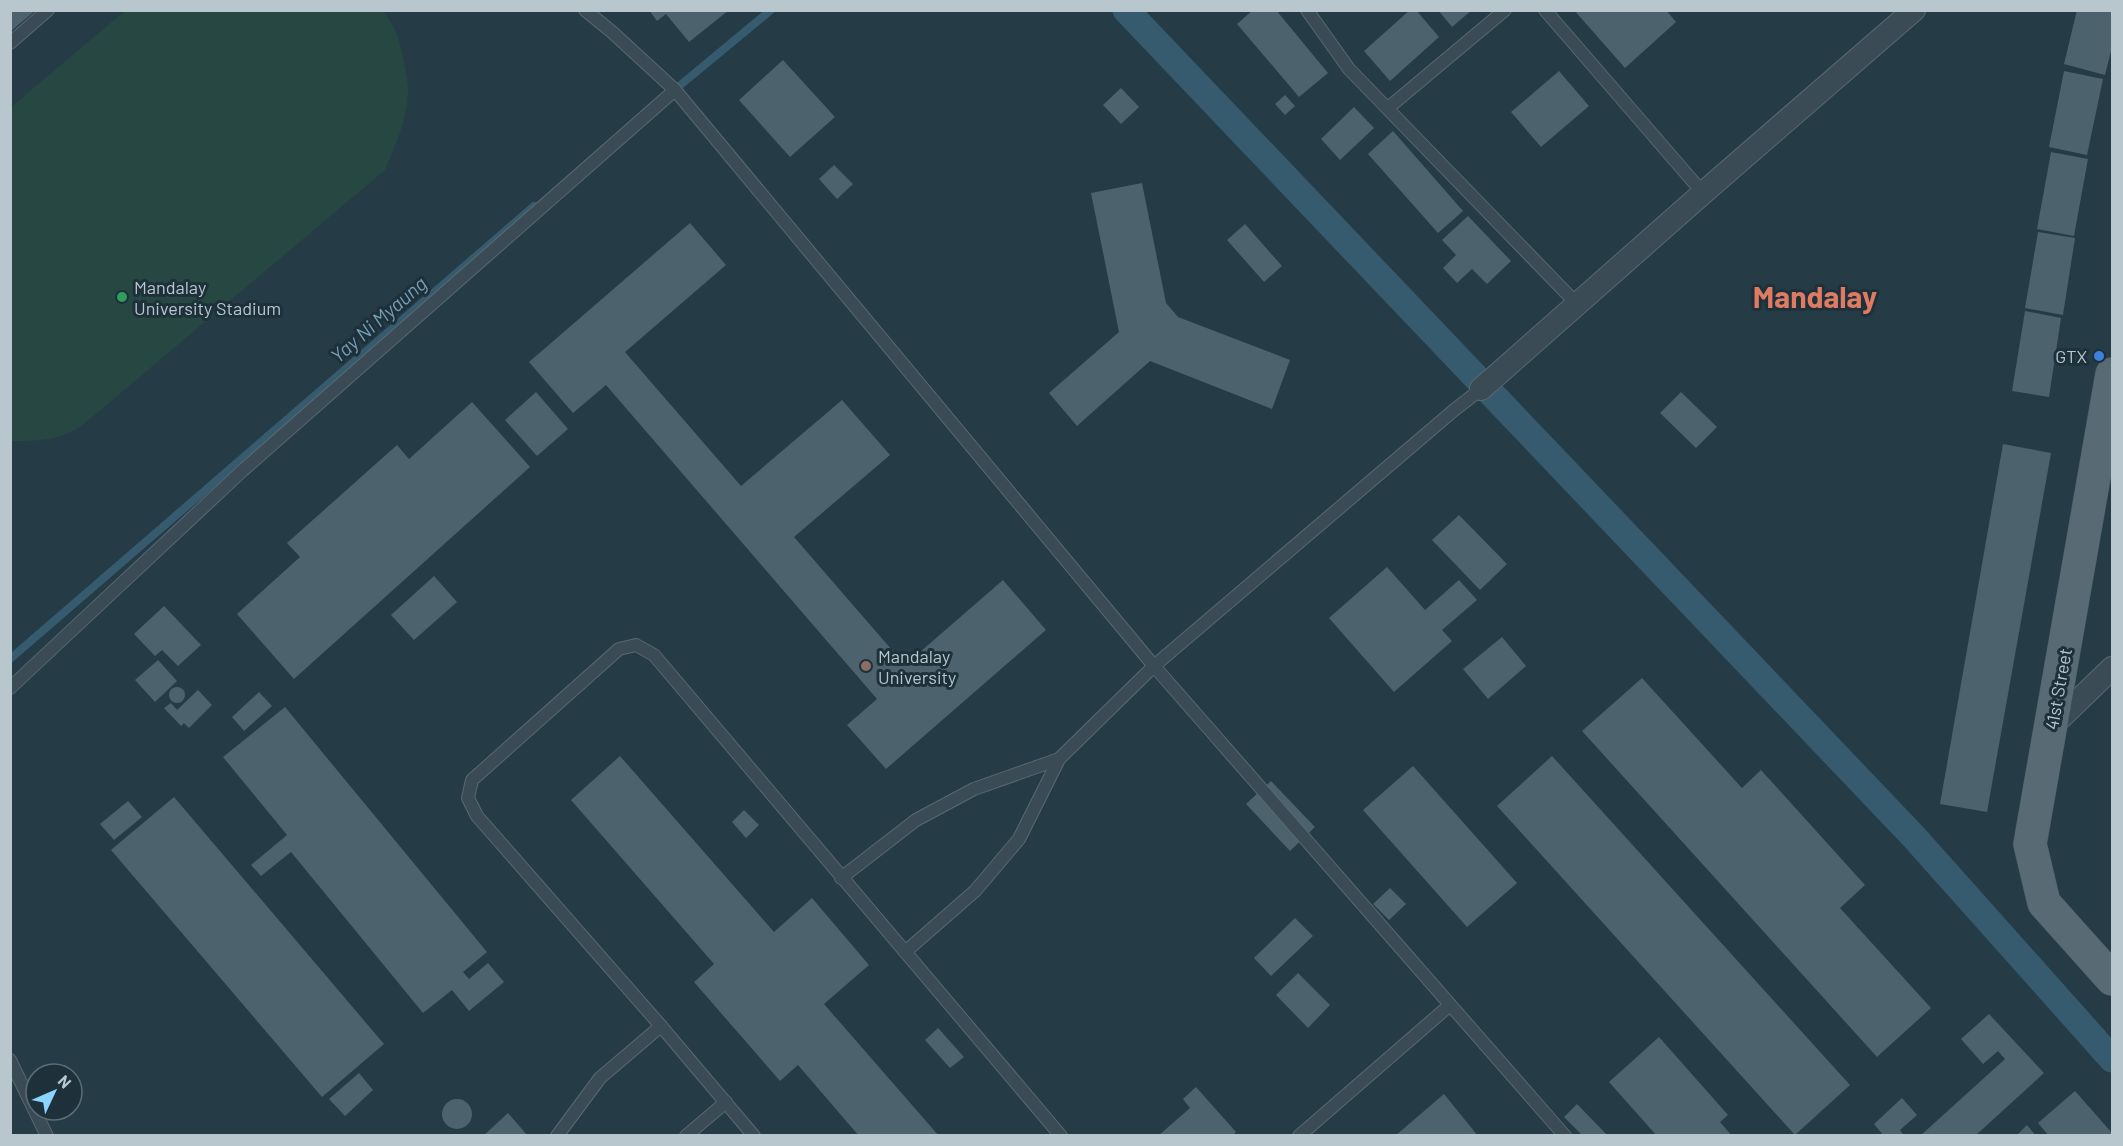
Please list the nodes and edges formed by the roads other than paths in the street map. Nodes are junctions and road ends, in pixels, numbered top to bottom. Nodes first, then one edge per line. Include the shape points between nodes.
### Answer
1 (48, 10) edge
2 (585, 10) edge
3 (1307, 10) edge
4 (1505, 10) edge
5 (1545, 10) edge
6 (1914, 10) edge
7 (10, 44) edge
8 (675, 90) junction
9 (1388, 108) junction
10 (1703, 193) junction
11 (1577, 304) junction
12 (2112, 374) edge
13 (1489, 382) joint
14 (1154, 666) junction
15 (2112, 668) edge
16 (10, 688) edge
17 (2052, 726) junction
18 (1059, 759) junction
19 (841, 878) junction
20 (905, 952) junction
21 (2112, 980) edge
22 (1450, 1005) junction
23 (661, 1026) junction
24 (10, 1060) edge
25 (726, 1102) junction
26 (47, 1136) edge
27 (557, 1136) edge
28 (686, 1136) edge
29 (754, 1136) edge
30 (1061, 1136) edge
31 (1299, 1136) edge
32 (1565, 1136) edge

1 - 7 lane
2 - 8 lane
3 - 9 lane via 1349,69
4 - 9 lane
5 - 10 lane
6 - 10 street
8 - 14 lane
8 - 16 lane via 242,471
9 - 11 lane
10 - 11 street
11 - 13 street
12 - 17 main road, 41st Street
13 - 14 lane
14 - 18 lane
14 - 22 lane
15 - 17 street
17 - 21 main road, 41st Street via 2030,844 2044,903
18 - 19 lane via 974,789 916,820
18 - 20 lane via 1019,839 975,891
19 - 20 lane
19 - 23 lane via 654,655 636,645 619,649 472,780 468,798 477,816
20 - 30 lane
22 - 31 lane
22 - 32 lane
23 - 25 lane
23 - 27 lane via 600,1078
24 - 26 lane
25 - 28 lane
25 - 29 lane

